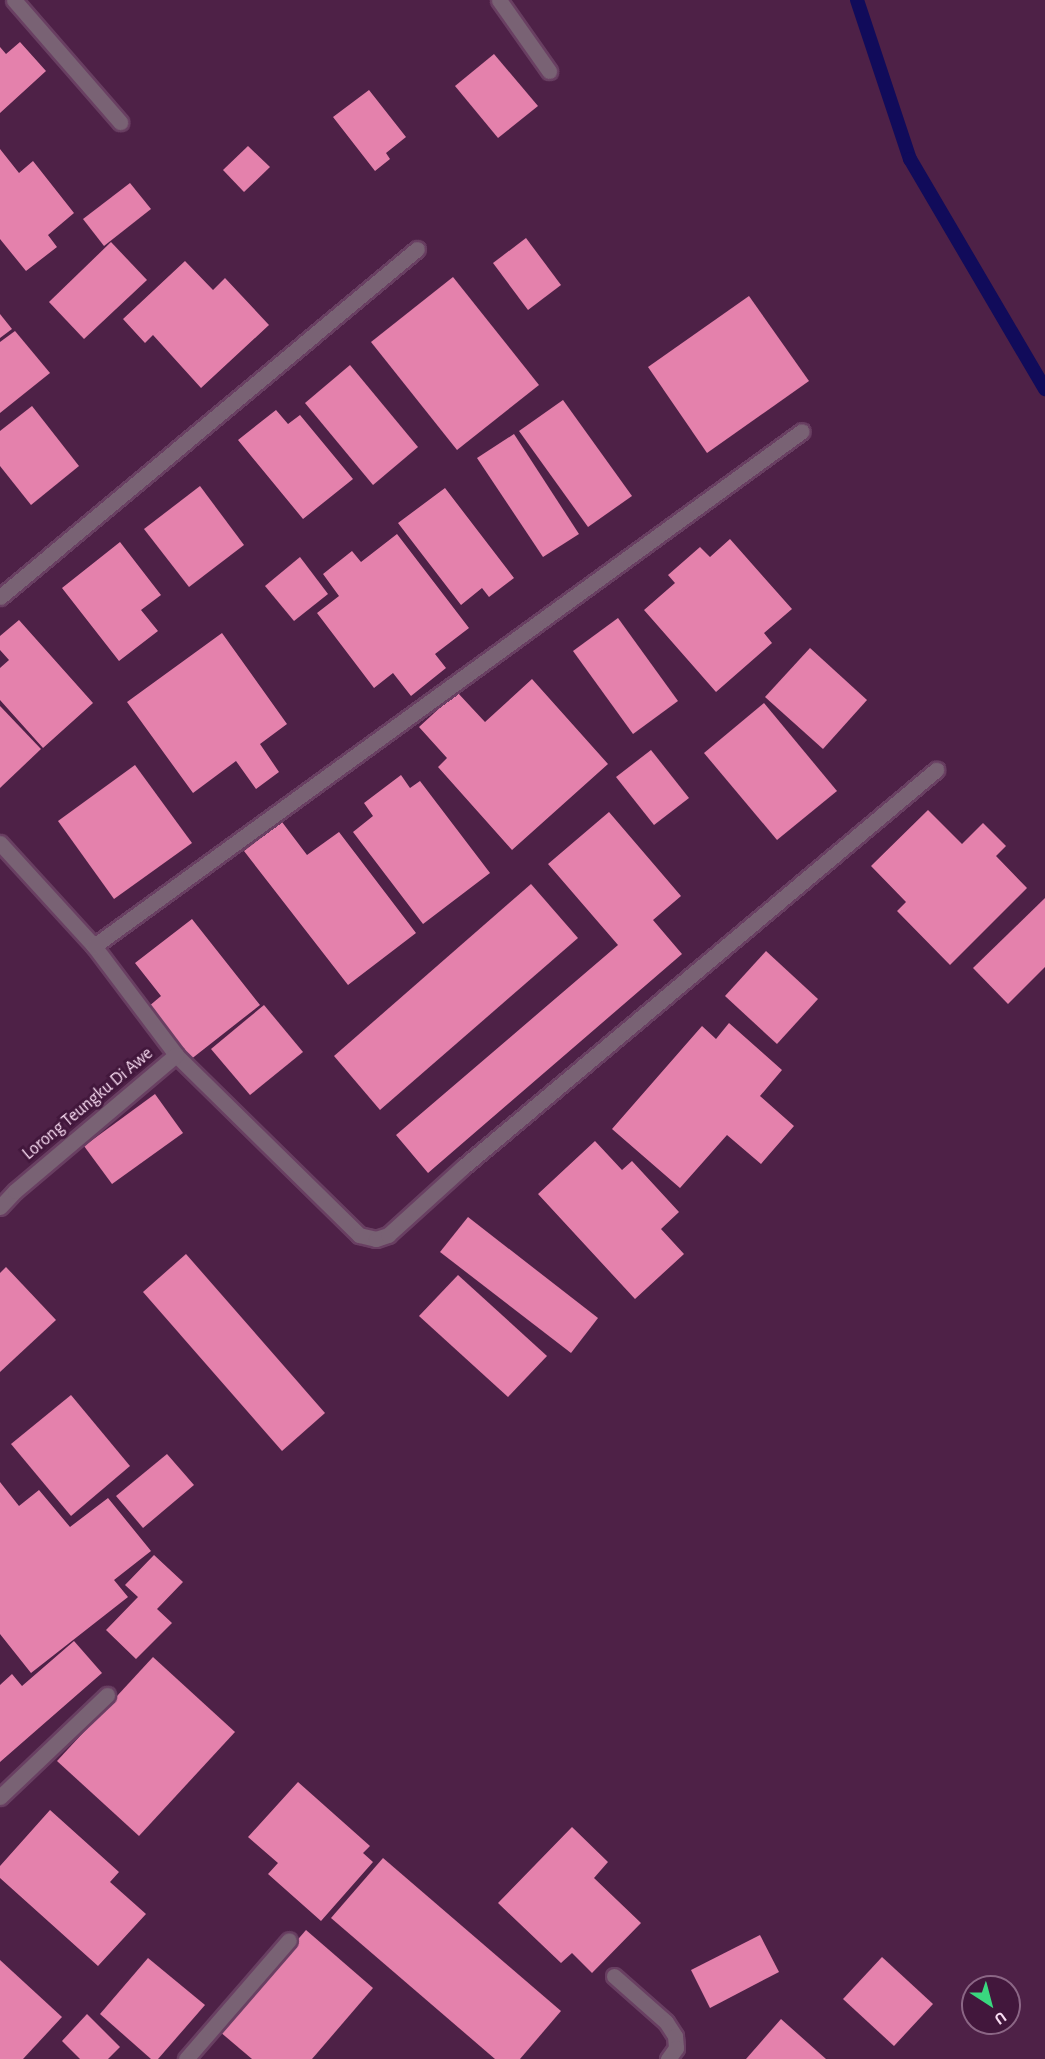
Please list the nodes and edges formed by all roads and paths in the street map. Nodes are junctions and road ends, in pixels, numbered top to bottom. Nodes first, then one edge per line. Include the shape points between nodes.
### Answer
1 (14, 0) edge
2 (500, 0) edge
3 (549, 70) dead end
4 (120, 123) dead end
5 (417, 249) dead end
6 (802, 431) dead end
7 (0, 597) edge
8 (936, 770) dead end
9 (0, 843) edge
10 (94, 946) junction
11 (176, 1055) junction
12 (0, 1207) edge
13 (106, 1695) dead end
14 (0, 1797) edge
15 (289, 1941) dead end
16 (614, 1976) dead end
17 (186, 2059) edge
18 (668, 2059) edge

1 - 4 street
2 - 3 street
5 - 7 street
6 - 10 street
8 - 11 street via 388,1235 376,1239 359,1235
9 - 10 street
10 - 11 street
11 - 12 street, Lorong Teungku Di Awe
13 - 14 street
15 - 17 street
16 - 18 street via 666,2022 675,2037 676,2048

